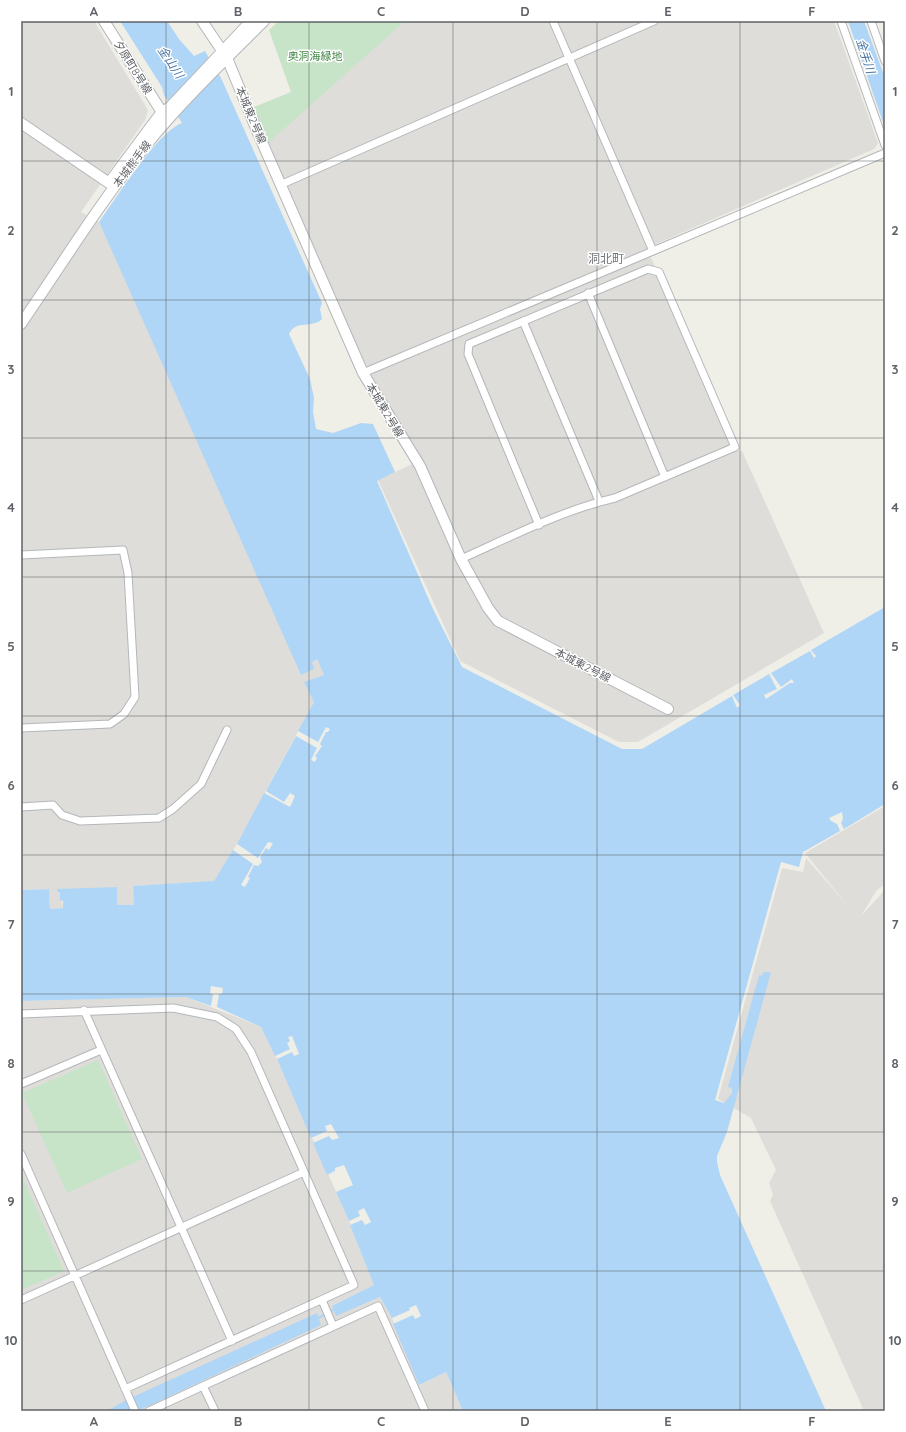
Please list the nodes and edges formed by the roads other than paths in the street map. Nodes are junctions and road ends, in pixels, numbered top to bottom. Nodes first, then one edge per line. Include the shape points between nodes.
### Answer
1 (104, 21) edge
2 (202, 21) edge
3 (251, 21) edge
4 (264, 21) edge
5 (553, 21) edge
6 (654, 21) edge
7 (841, 21) edge
8 (871, 21) edge
9 (225, 54) junction
10 (569, 59) junction
11 (885, 61) edge
12 (168, 113) junction
13 (21, 123) edge
14 (885, 145) edge
15 (885, 153) edge
16 (109, 183) junction
17 (280, 185) junction
18 (653, 251) junction
19 (588, 293) junction
20 (21, 314) edge
21 (523, 321) junction
22 (21, 324) edge
23 (363, 373) junction
24 (666, 477) junction
25 (599, 501) junction
26 (539, 525) junction
27 (21, 555) edge
28 (460, 559) junction
29 (668, 709) dead end
30 (21, 728) edge
31 (227, 730) dead end
32 (21, 807) edge
33 (84, 1010) junction
34 (21, 1014) edge
35 (101, 1050) junction
36 (21, 1084) edge
37 (21, 1154) edge
38 (304, 1172) junction
39 (181, 1229) junction
40 (75, 1276) junction
41 (21, 1300) edge
42 (322, 1300) junction
43 (333, 1326) junction
44 (232, 1342) junction
45 (204, 1386) junction
46 (125, 1389) junction
47 (135, 1411) edge
48 (149, 1411) edge
49 (215, 1411) edge
50 (424, 1411) edge

1 - 12 street, 夕原町8号線
2 - 9 street, 本城東2号線
3 - 9 street, 本城熊手線
4 - 9 street, 本城熊手線
5 - 10 street
6 - 10 street
7 - 14 street
8 - 11 street
9 - 12 street, 本城熊手線
9 - 17 street, 本城東2号線
10 - 17 street
10 - 18 street
12 - 16 street, 本城熊手線
12 - 22 street, 本城熊手線
13 - 16 street
15 - 18 street
16 - 20 street, 本城熊手線
17 - 23 street, 本城東2号線
18 - 23 street
19 - 21 street
19 - 24 street
19 - 24 street via 648,269 659,272 735,447
21 - 25 street
21 - 26 street via 469,344 468,354
23 - 28 street, 本城東2号線 via 420,466
24 - 25 street via 615,498
25 - 26 street
26 - 28 street
27 - 30 street via 123,550 128,573 135,697 124,714 110,724
28 - 29 street, 本城東2号線 via 498,621
31 - 32 street via 201,784 159,818 80,821 62,815 53,805
33 - 34 street
33 - 35 street
33 - 38 street via 173,1008 217,1017 236,1029 251,1052
35 - 36 street
35 - 39 street
37 - 40 street
38 - 39 street
38 - 42 street via 354,1285
39 - 40 street
39 - 44 street
40 - 41 street
40 - 46 street
42 - 43 street
42 - 44 street
43 - 45 street
43 - 50 street via 378,1306
44 - 46 street
45 - 48 street
45 - 49 street
46 - 47 street

